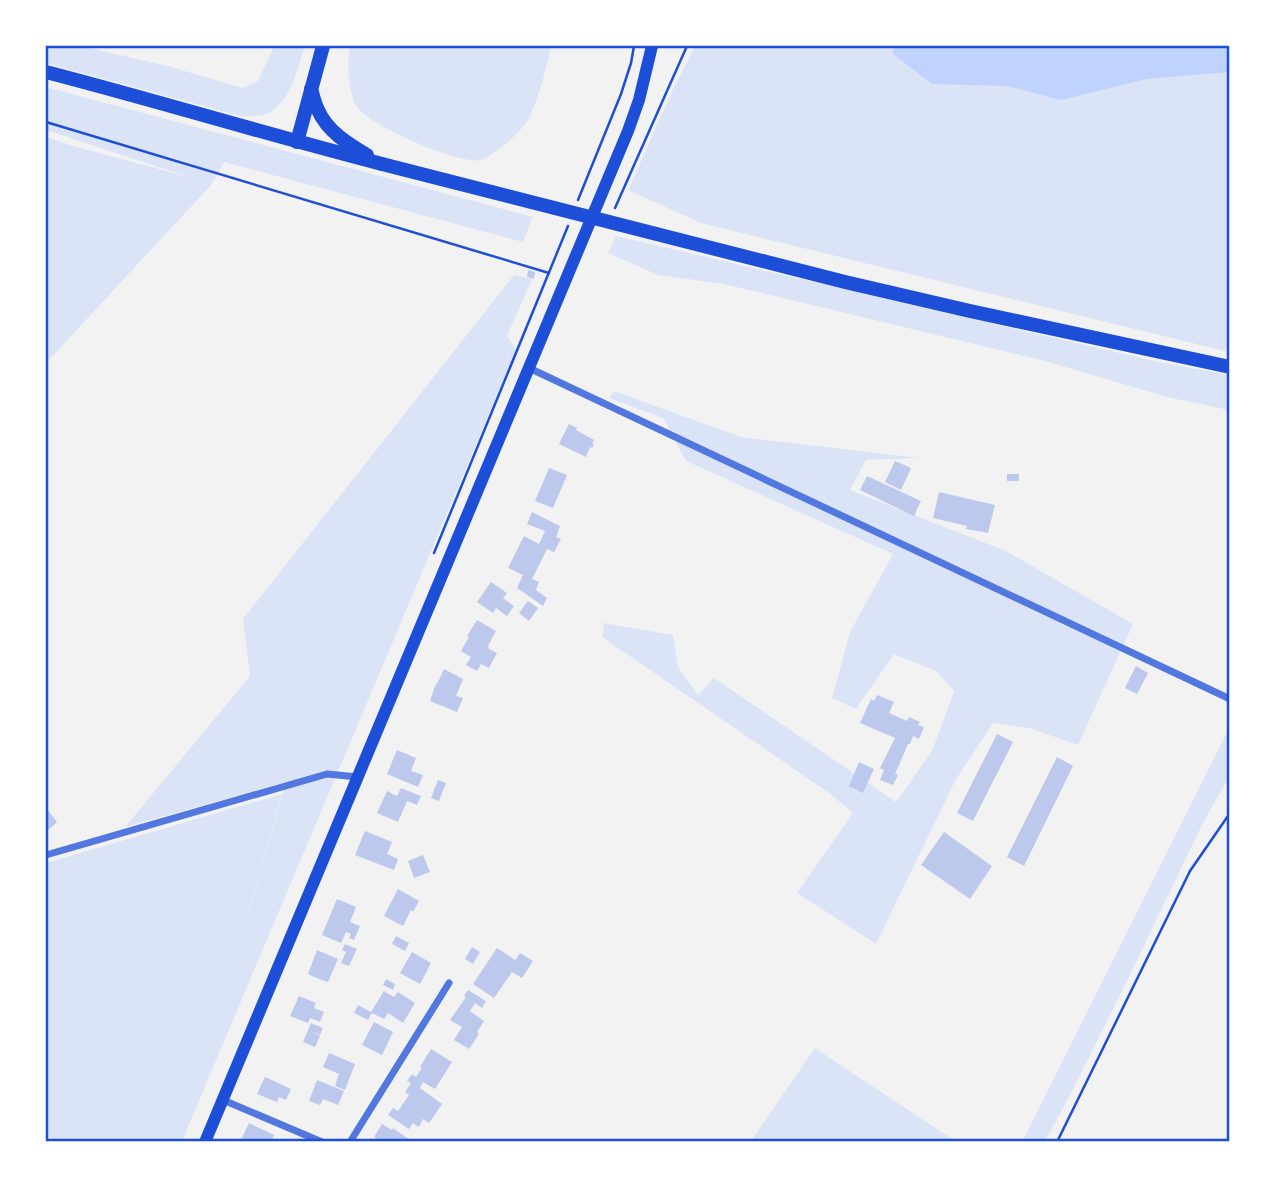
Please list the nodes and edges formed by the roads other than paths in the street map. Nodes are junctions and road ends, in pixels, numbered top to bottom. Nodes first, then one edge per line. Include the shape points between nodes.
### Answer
1 (323, 46) edge
2 (652, 46) edge
3 (46, 72) edge
4 (311, 89) junction
5 (297, 142) junction
6 (382, 164) junction
7 (1230, 367) edge
8 (530, 368) junction
9 (1230, 699) edge
10 (358, 777) junction
11 (46, 855) edge
12 (449, 983) dead end
13 (223, 1100) junction
14 (205, 1142) edge
15 (322, 1142) edge
16 (350, 1142) edge

1 - 4 main road
2 - 8 main road via 628,131
3 - 5 main road
4 - 5 main road
4 - 6 main road via 326,122
5 - 6 main road
6 - 7 main road via 970,312
8 - 9 street
8 - 10 main road
10 - 11 street via 327,774
10 - 13 main road
12 - 16 street
13 - 14 main road
13 - 15 street

